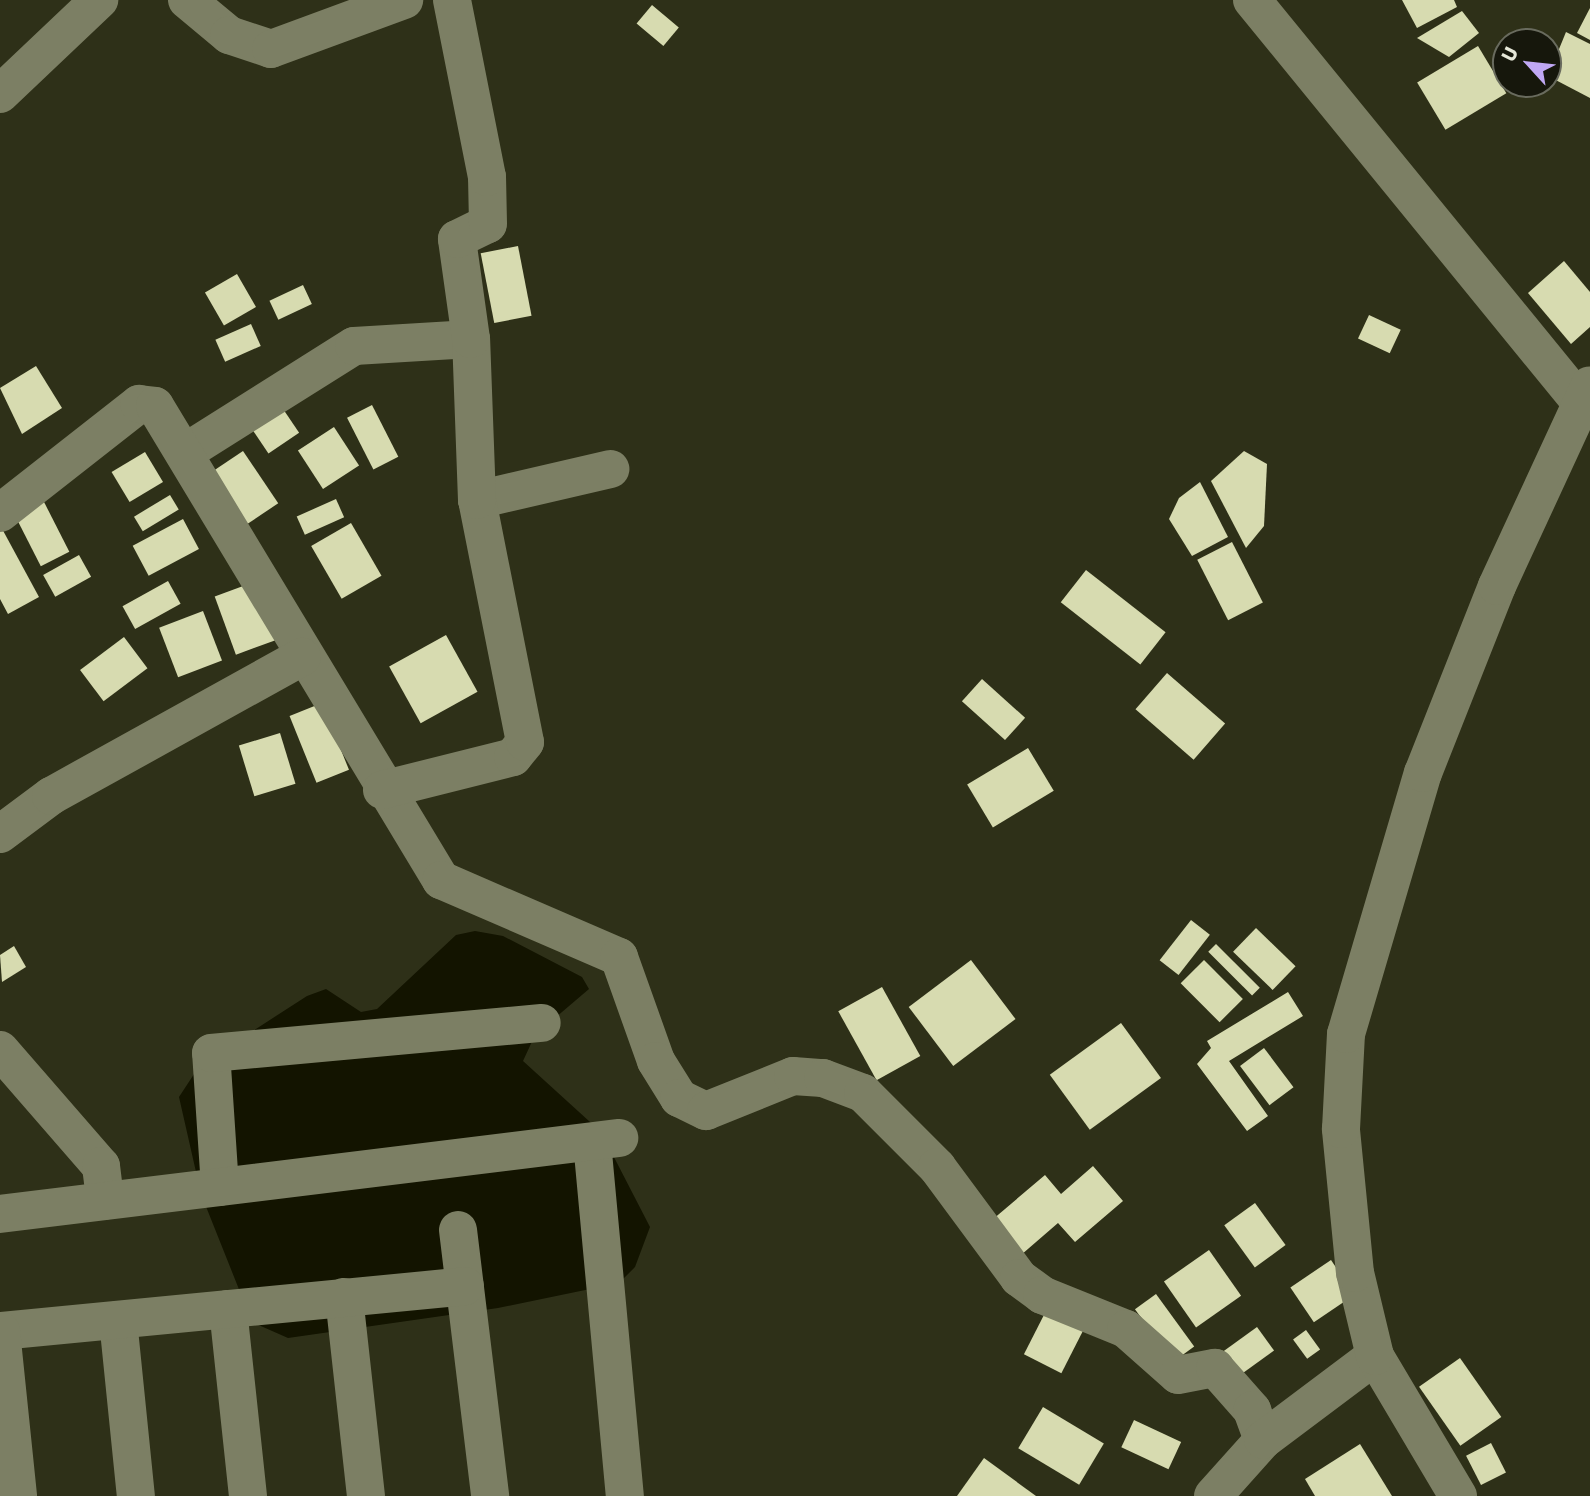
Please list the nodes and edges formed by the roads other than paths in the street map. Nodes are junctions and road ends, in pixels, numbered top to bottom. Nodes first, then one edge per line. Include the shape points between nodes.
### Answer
1 (99, 0) edge
2 (187, 0) edge
3 (404, 0) edge
4 (452, 0) edge
5 (1252, 0) edge
6 (0, 94) edge
7 (471, 339) junction
8 (1586, 394) edge
9 (184, 453) junction
10 (610, 469) dead end
11 (477, 500) junction
12 (0, 513) edge
13 (302, 657) junction
14 (382, 790) junction
15 (0, 834) edge
16 (542, 1023) dead end
17 (0, 1050) edge
18 (594, 1141) junction
19 (220, 1187) junction
20 (105, 1201) junction
21 (0, 1214) edge
22 (458, 1230) dead end
23 (465, 1286) junction
24 (344, 1297) junction
25 (228, 1309) junction
26 (118, 1320) junction
27 (1, 1331) edge
28 (1376, 1356) junction
29 (1264, 1440) junction
30 (7, 1458) edge
31 (18, 1496) edge
32 (136, 1496) edge
33 (248, 1496) edge
34 (366, 1496) edge
35 (491, 1496) edge
36 (605, 1496) edge
37 (625, 1496) edge
38 (1213, 1496) edge
39 (1458, 1496) edge

1 - 6 street
2 - 3 street via 229,35 271,49
4 - 7 street via 487,177 488,224 457,239
5 - 8 street
7 - 9 street via 354,345
7 - 11 street
8 - 28 street via 1497,586 1423,773 1346,1034 1341,1129 1355,1273
9 - 12 street via 148,400
9 - 13 street
10 - 11 street
11 - 14 street via 525,743 513,757
13 - 14 street via 349,725
13 - 15 street via 63,789
14 - 29 street via 440,880 619,957 656,1061 679,1098 706,1111 793,1076 823,1078 863,1093 937,1167 1020,1278 1042,1295 1126,1329 1178,1375 1215,1368 1252,1410
16 - 19 street via 211,1053
17 - 20 street via 101,1167
18 - 19 street
18 - 36 street
18 - 37 street
19 - 20 street
20 - 21 street
22 - 23 street
23 - 24 street
23 - 35 street
24 - 25 street
24 - 34 street
25 - 26 street
25 - 33 street
26 - 27 street
26 - 32 street
27 - 30 street
28 - 29 street
28 - 39 street
29 - 38 street
30 - 31 street

